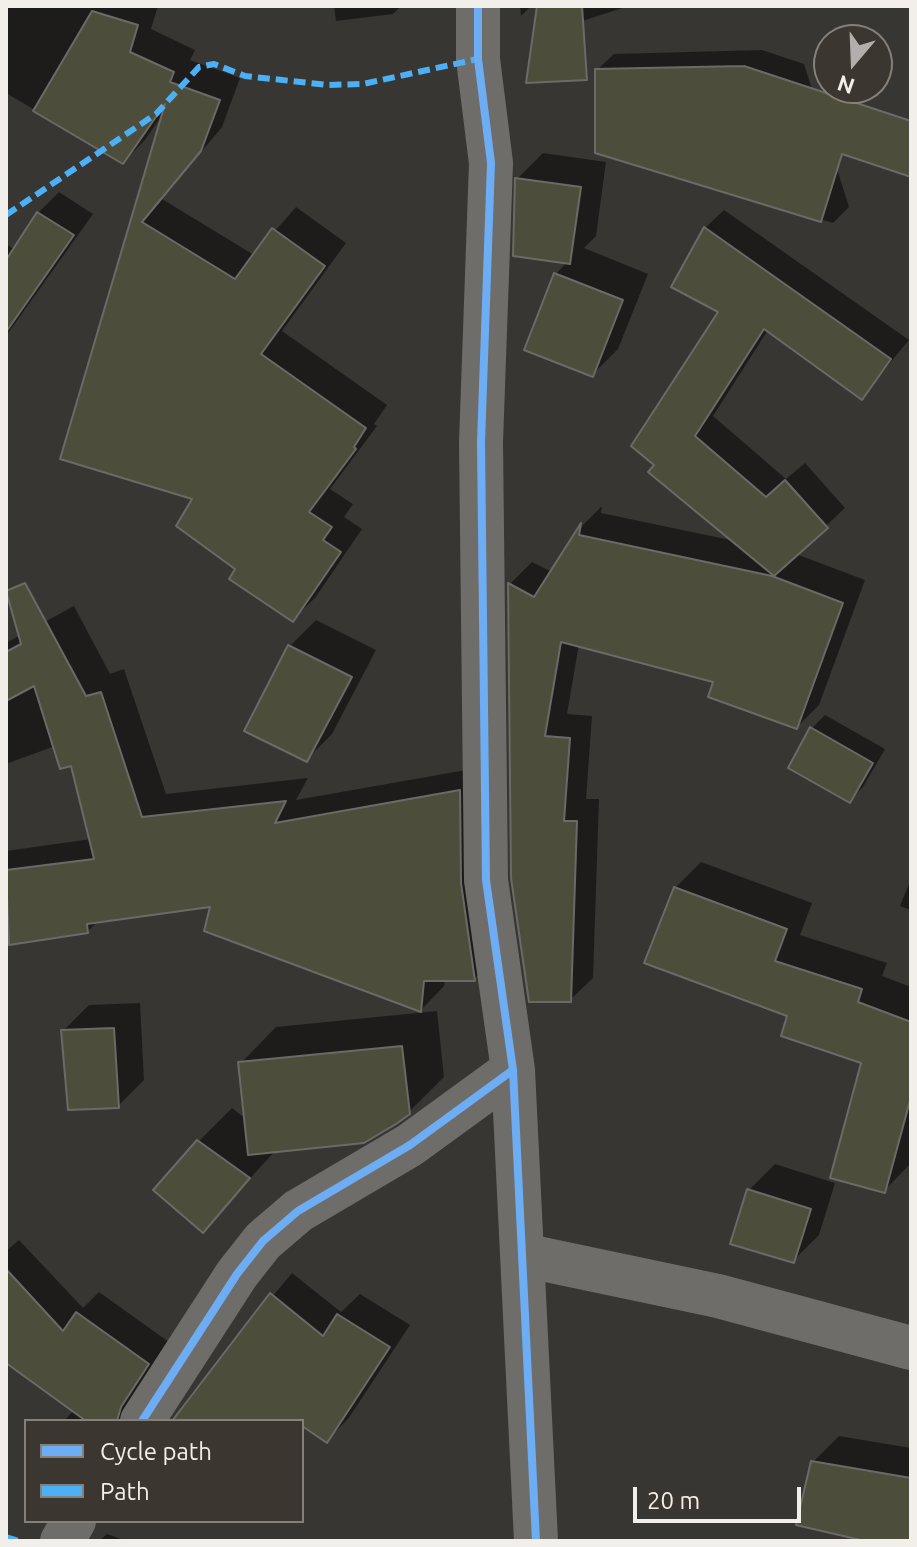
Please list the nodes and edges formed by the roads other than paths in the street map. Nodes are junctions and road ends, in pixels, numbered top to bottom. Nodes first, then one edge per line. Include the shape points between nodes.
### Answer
1 (478, 6) edge
2 (513, 1070) junction
3 (523, 1255) junction
4 (911, 1348) edge
5 (143, 1419) edge
6 (73, 1523) edge
7 (62, 1541) edge
8 (536, 1541) edge

1 - 2 street via 478,59 491,163 481,442 486,880
2 - 3 street
2 - 5 street via 410,1145 298,1211 263,1241
3 - 4 street via 718,1296
3 - 8 street
6 - 7 street

